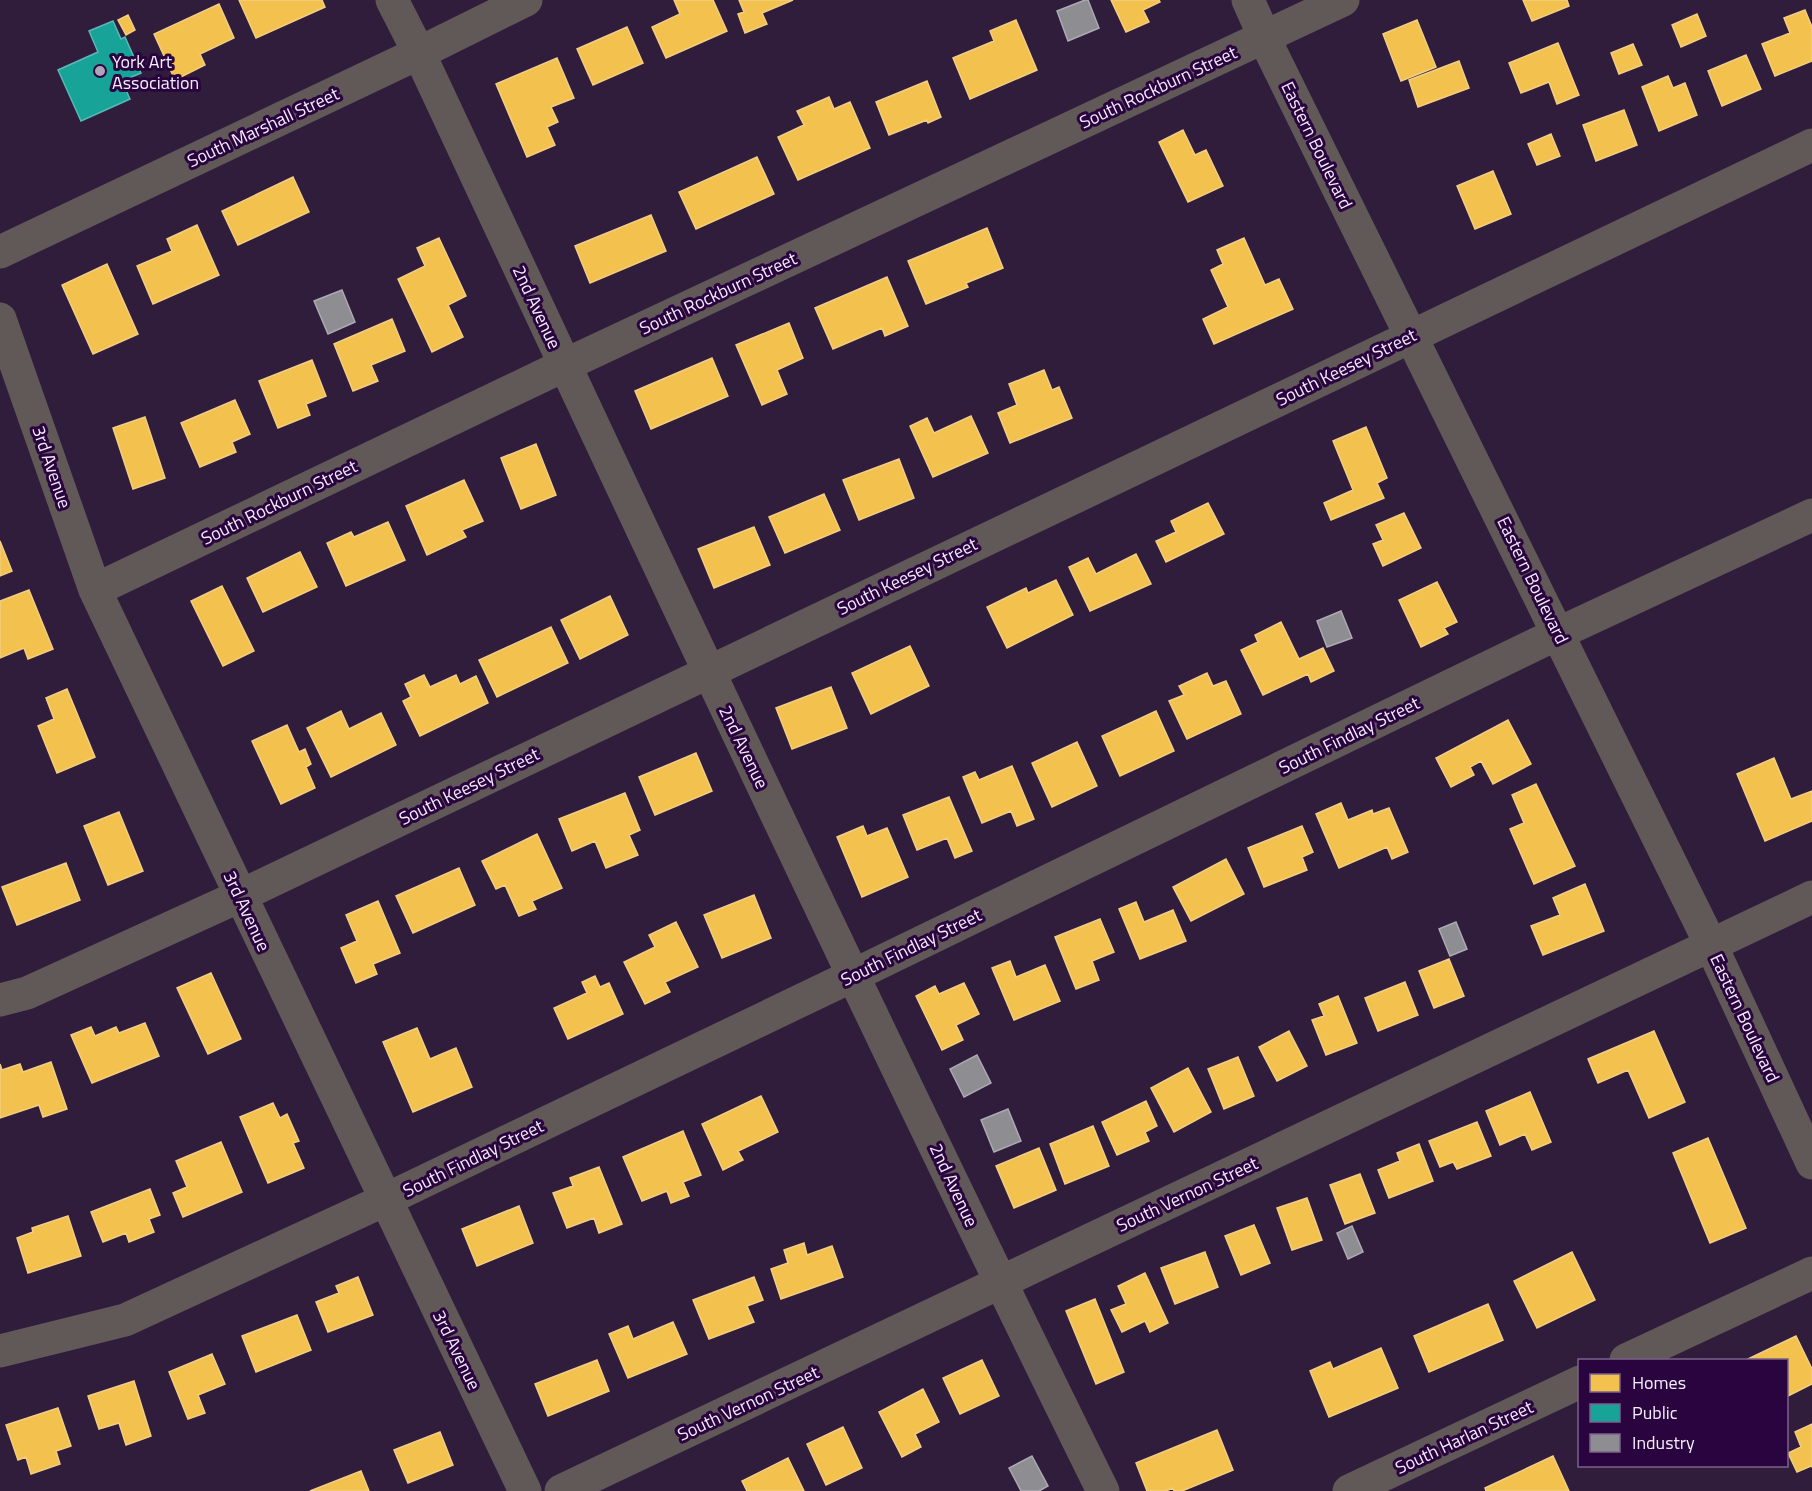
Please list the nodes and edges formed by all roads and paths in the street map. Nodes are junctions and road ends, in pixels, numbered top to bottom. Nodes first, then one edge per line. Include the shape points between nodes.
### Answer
1 (392, 0) edge
2 (526, 0) edge
3 (1248, 0) edge
4 (1342, 0) edge
5 (1264, 38) junction
6 (418, 53) junction
7 (1812, 145) edge
8 (0, 252) edge
9 (0, 319) edge
10 (1412, 335) junction
11 (564, 365) junction
12 (11, 383) edge
13 (1812, 515) edge
14 (95, 590) junction
15 (1559, 633) junction
16 (708, 672) junction
17 (240, 896) junction
18 (1812, 897) edge
19 (1711, 945) junction
20 (854, 975) junction
21 (0, 1000) edge
22 (1812, 1163) edge
23 (385, 1200) junction
24 (1812, 1273) edge
25 (1000, 1283) junction
26 (0, 1351) edge
27 (1628, 1359) edge
28 (1578, 1383) edge
29 (525, 1491) edge
30 (561, 1491) edge
31 (1103, 1491) edge
32 (1349, 1491) edge

1 - 6 street, 2nd Avenue
2 - 6 street, South Marshall Street
3 - 5 street, Eastern Boulevard
4 - 5 street, South Rockburn Street
5 - 10 street, Eastern Boulevard
5 - 11 street, South Rockburn Street
6 - 8 street, South Marshall Street
6 - 11 street, 2nd Avenue
7 - 10 street, South Keesey Street
9 - 12 street, 3rd Avenue
10 - 15 street, Eastern Boulevard
10 - 16 street, South Keesey Street
11 - 14 street, South Rockburn Street
11 - 16 street, 2nd Avenue
12 - 14 street, 3rd Avenue
13 - 15 street, South Findlay Street
14 - 17 street, 3rd Avenue
15 - 19 street, Eastern Boulevard
15 - 20 street, South Findlay Street
16 - 17 street, South Keesey Street
16 - 20 street, 2nd Avenue
17 - 21 street, South Keesey Street via 27,993
17 - 23 street, 3rd Avenue
18 - 19 street, South Vernon Street
19 - 22 street, Eastern Boulevard
19 - 25 street, South Vernon Street
20 - 23 street, South Findlay Street
20 - 25 street, 2nd Avenue
23 - 26 street, South Findlay Street via 125,1320
23 - 29 street, 3rd Avenue
24 - 27 street
25 - 30 street, South Vernon Street
25 - 31 street, 2nd Avenue
28 - 32 street, South Harlan Street

